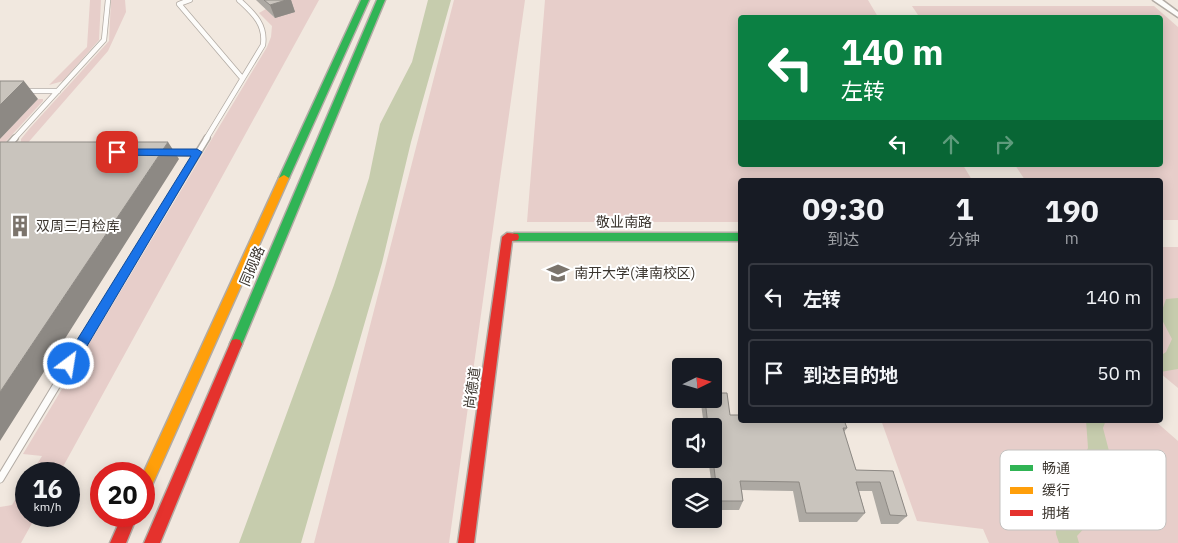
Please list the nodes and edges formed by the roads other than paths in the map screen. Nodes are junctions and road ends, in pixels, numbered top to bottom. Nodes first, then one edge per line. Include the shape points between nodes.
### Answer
1 (108, 0) edge
2 (190, 0) edge
3 (239, 0) edge
4 (365, 0) edge
5 (381, 0) edge
6 (1157, 0) edge
7 (1178, 15) edge
8 (242, 78) junction
9 (19, 91) edge
10 (58, 91) junction
11 (164, 152) edge
12 (197, 152) junction
13 (10, 153) edge
14 (1, 154) edge
15 (507, 237) joint
16 (738, 237) edge
17 (155, 463) edge
18 (0, 479) edge
19 (125, 527) edge
20 (118, 543) edge
21 (152, 543) edge
22 (466, 543) edge

1 - 10 lane via 104,40
2 - 8 lane via 179,4
3 - 8 lane via 256,16 265,36
4 - 17 main road, 同砚路
5 - 21 main road, 同砚路
6 - 7 street
8 - 12 lane
9 - 10 lane
10 - 14 lane
11 - 12 lane
12 - 18 lane
13 - 14 lane
15 - 16 main road, 敬业南路
15 - 22 main road, 尚德道
19 - 20 main road

